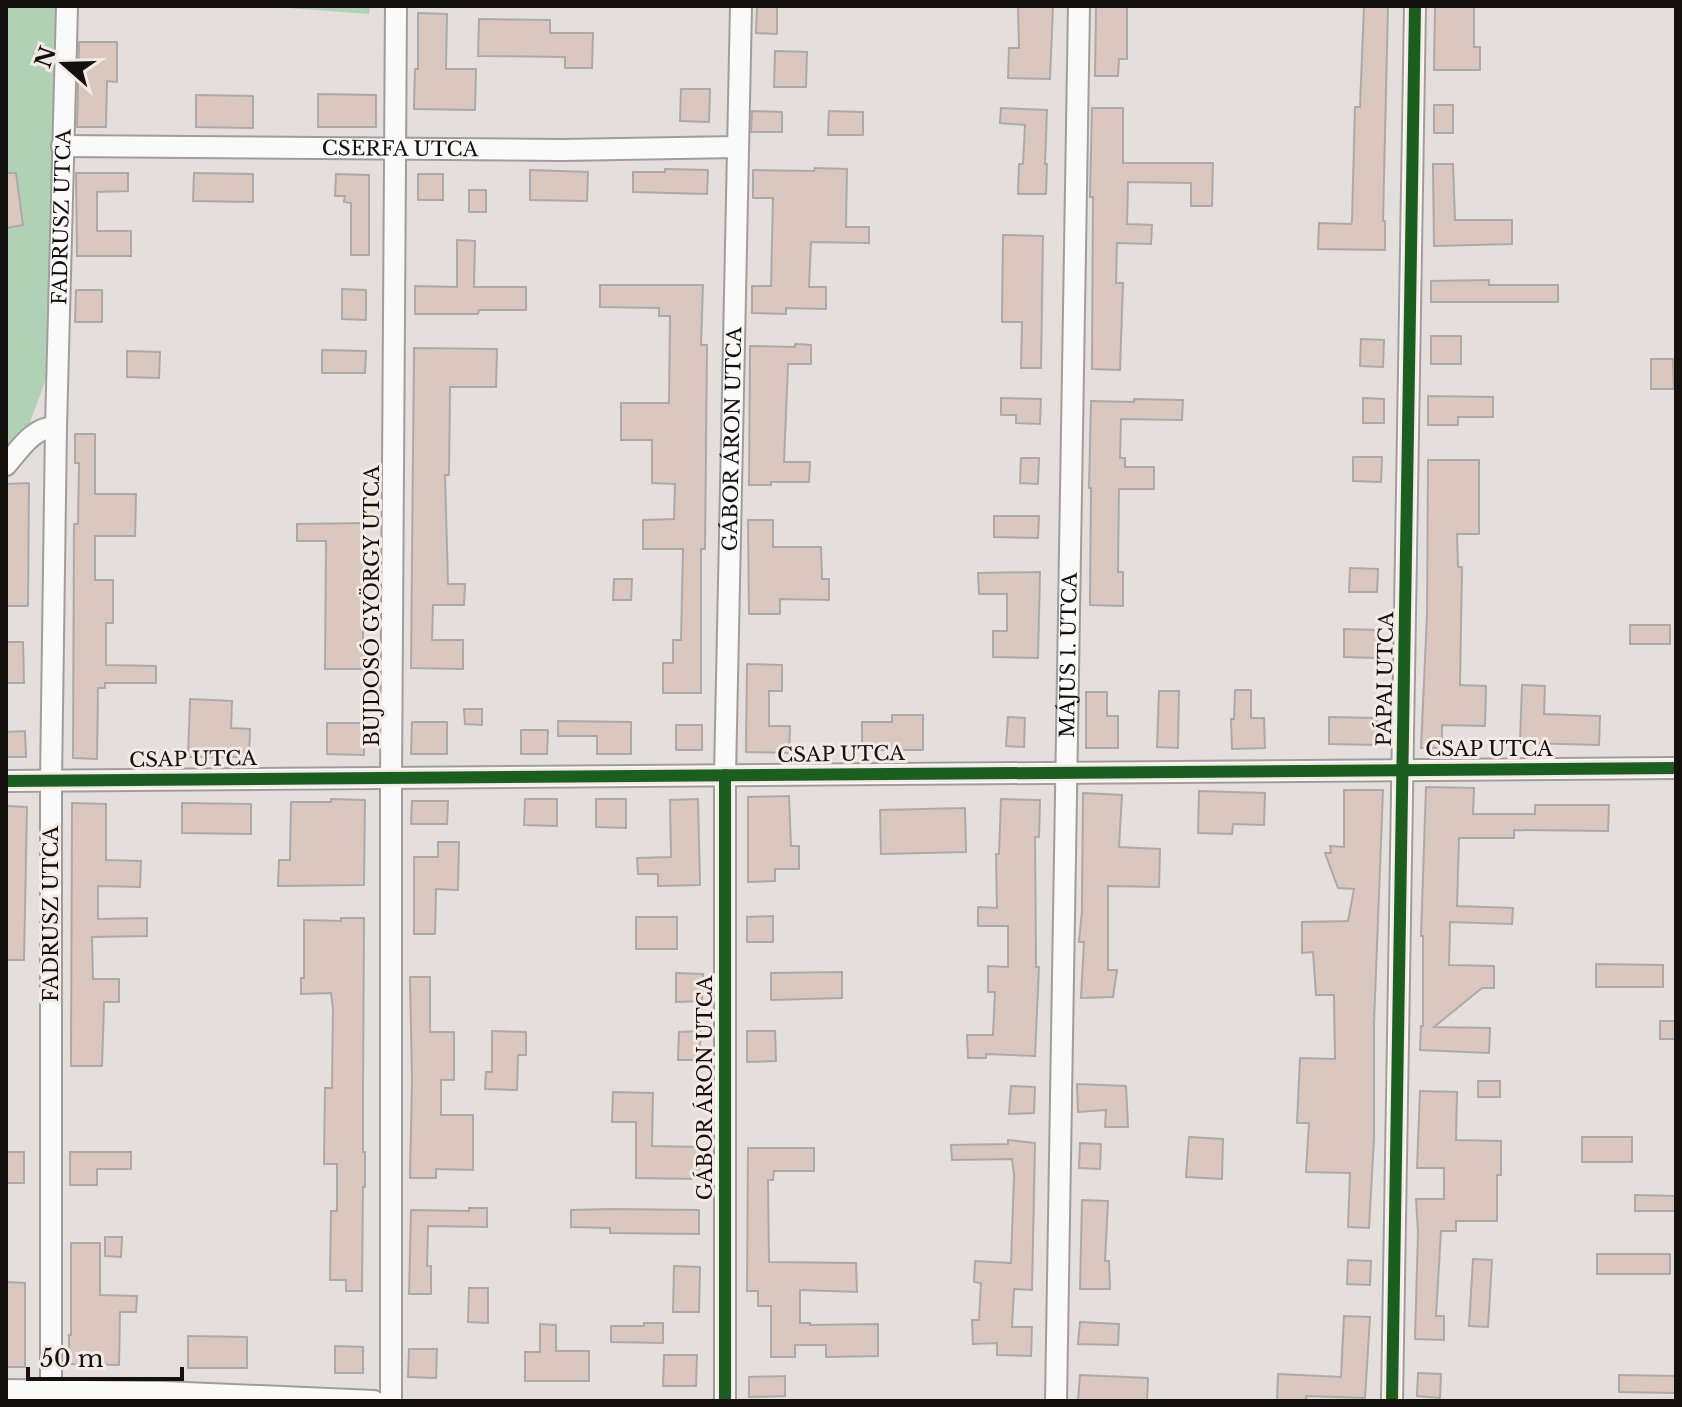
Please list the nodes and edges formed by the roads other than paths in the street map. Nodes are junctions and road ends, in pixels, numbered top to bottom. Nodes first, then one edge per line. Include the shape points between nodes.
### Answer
1 (67, 6) edge
2 (396, 6) edge
3 (741, 6) edge
4 (1079, 6) edge
5 (1415, 6) edge
6 (62, 146) junction
7 (395, 147) junction
8 (737, 147) junction
9 (56, 427) junction
10 (6, 465) edge
11 (1676, 768) edge
12 (1404, 769) junction
13 (1065, 772) junction
14 (725, 775) junction
15 (391, 778) junction
16 (6, 781) edge
17 (51, 781) junction
18 (6, 1390) edge
19 (51, 1396) edge
20 (374, 1401) edge
21 (391, 1401) edge
22 (725, 1401) edge
23 (1056, 1401) edge
24 (1392, 1401) edge

1 - 6 street, FADRUSZ UTCA
2 - 7 street, BUJDOSÓ GYÖRGY UTCA
3 - 8 street, GÁBOR ÁRON UTCA
4 - 13 street, MÁJUS 1. UTCA
5 - 12 street, PÁPAI UTCA
6 - 7 street, CSERFA UTCA
6 - 9 street, FADRUSZ UTCA
7 - 8 street, CSERFA UTCA
7 - 15 street, BUJDOSÓ GYÖRGY UTCA
8 - 14 street, GÁBOR ÁRON UTCA
9 - 10 street via 36,433
9 - 17 street, FADRUSZ UTCA
11 - 12 street, CSAP UTCA
12 - 13 street, CSAP UTCA
12 - 24 street, PÁPAI UTCA
13 - 14 street, CSAP UTCA
13 - 23 street, MÁJUS 1. UTCA
14 - 15 street, CSAP UTCA
14 - 22 street, GÁBOR ÁRON UTCA
15 - 17 street, CSAP UTCA
15 - 21 street, BUJDOSÓ GYÖRGY UTCA
16 - 17 street, CSAP UTCA
17 - 19 street, FADRUSZ UTCA
18 - 19 street
19 - 20 street

